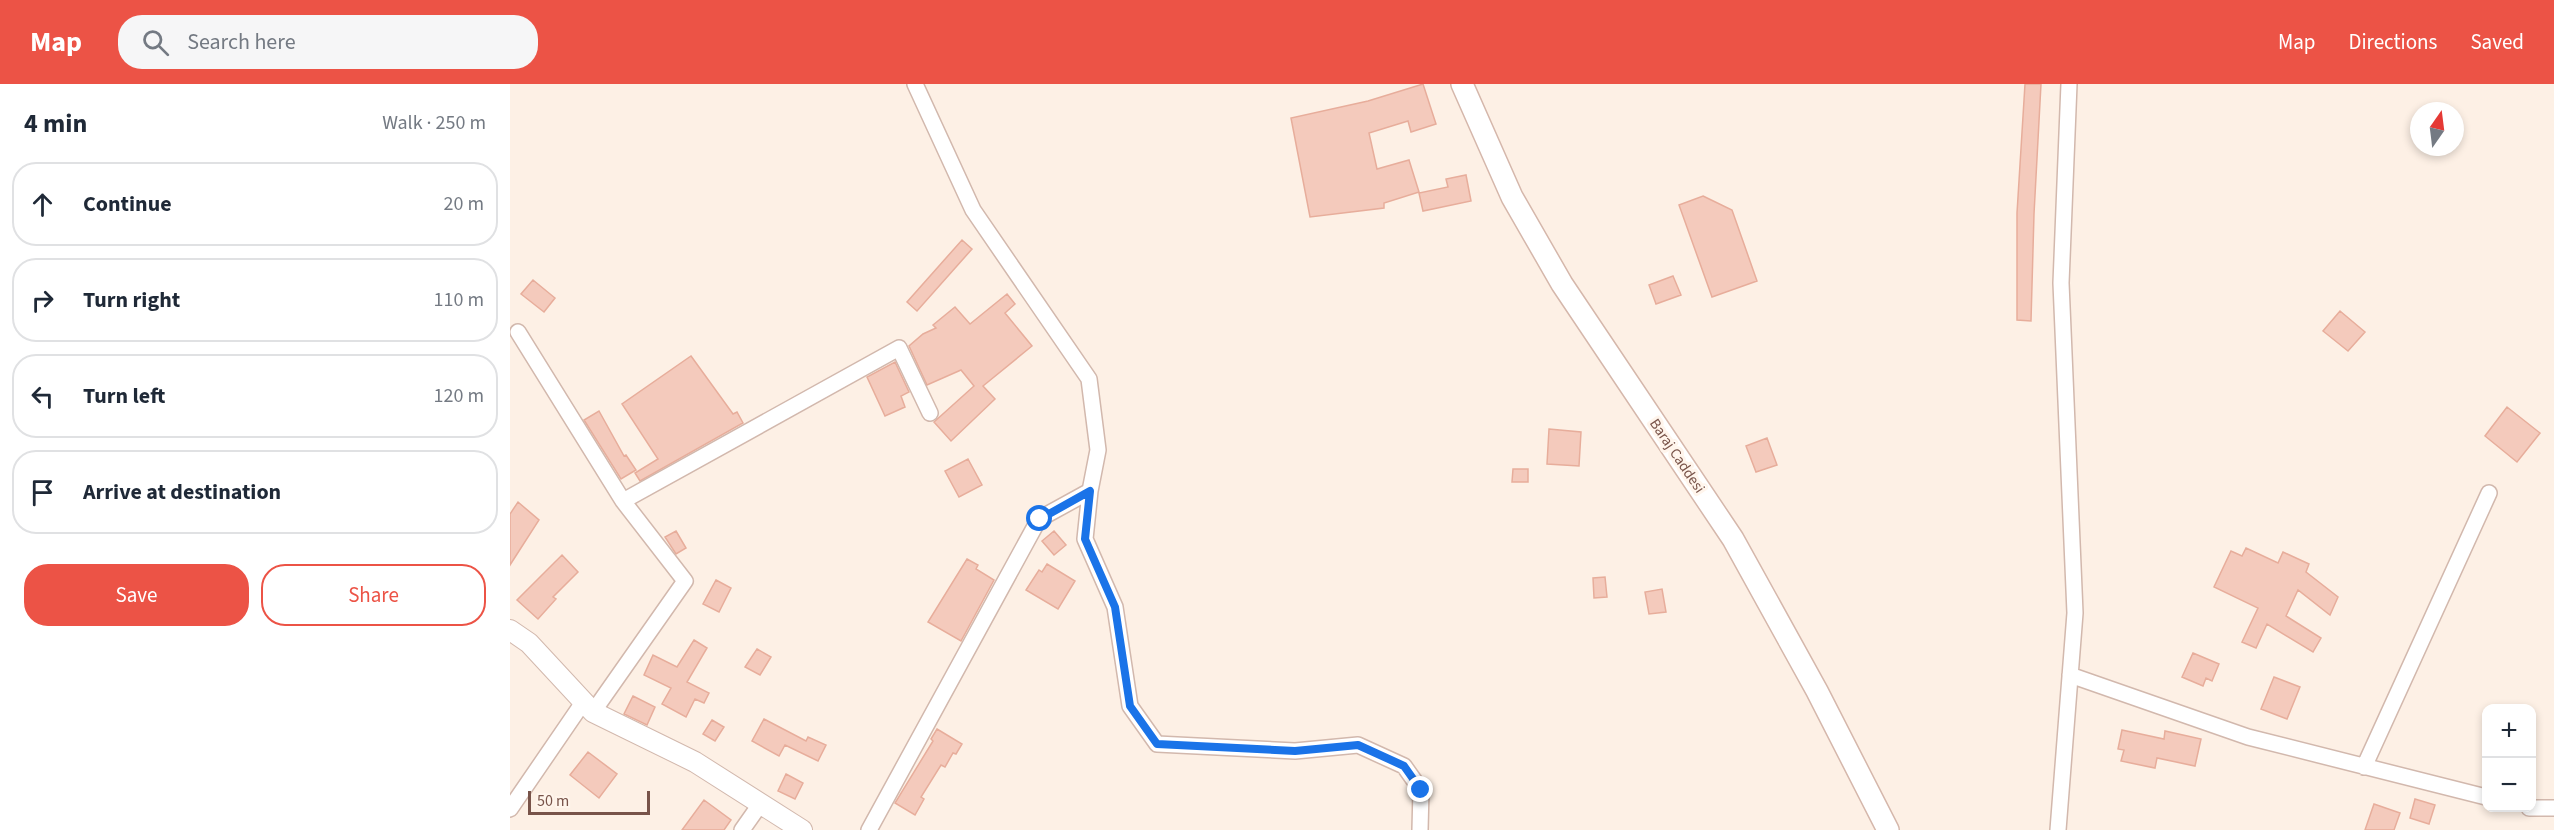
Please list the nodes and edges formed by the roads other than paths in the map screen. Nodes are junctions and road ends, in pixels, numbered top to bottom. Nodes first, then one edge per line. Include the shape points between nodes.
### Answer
1 (915, 84) edge
2 (1462, 84) edge
3 (2069, 84) edge
4 (518, 333) dead end
5 (930, 413) dead end
6 (1090, 491) junction
7 (2489, 493) dead end
8 (623, 501) junction
9 (510, 630) edge
10 (2070, 675) junction
11 (588, 706) junction
12 (2364, 767) junction
13 (2482, 796) edge
14 (761, 803) junction
15 (2536, 807) edge
16 (510, 808) edge
17 (2554, 808) edge
18 (742, 830) edge
19 (802, 830) edge
20 (869, 830) edge
21 (1420, 830) edge
22 (1888, 830) edge
23 (2058, 830) edge

1 - 6 street via 973,210 1089,379 1098,450
2 - 22 main road, Baraj Caddesi via 1512,197 1537,242 1733,539
3 - 10 street via 2061,283 2075,613
4 - 8 street
5 - 8 street via 898,348
6 - 20 street via 1040,519
6 - 21 street via 1085,539 1115,607 1130,706 1157,744 1295,751 1358,745 1404,766 1421,790
7 - 12 street
8 - 11 street via 685,581
9 - 11 street via 529,643
10 - 12 street via 2248,737
10 - 23 street
11 - 14 street via 695,762
11 - 16 street
12 - 13 street
14 - 18 street
14 - 19 street
15 - 17 street

